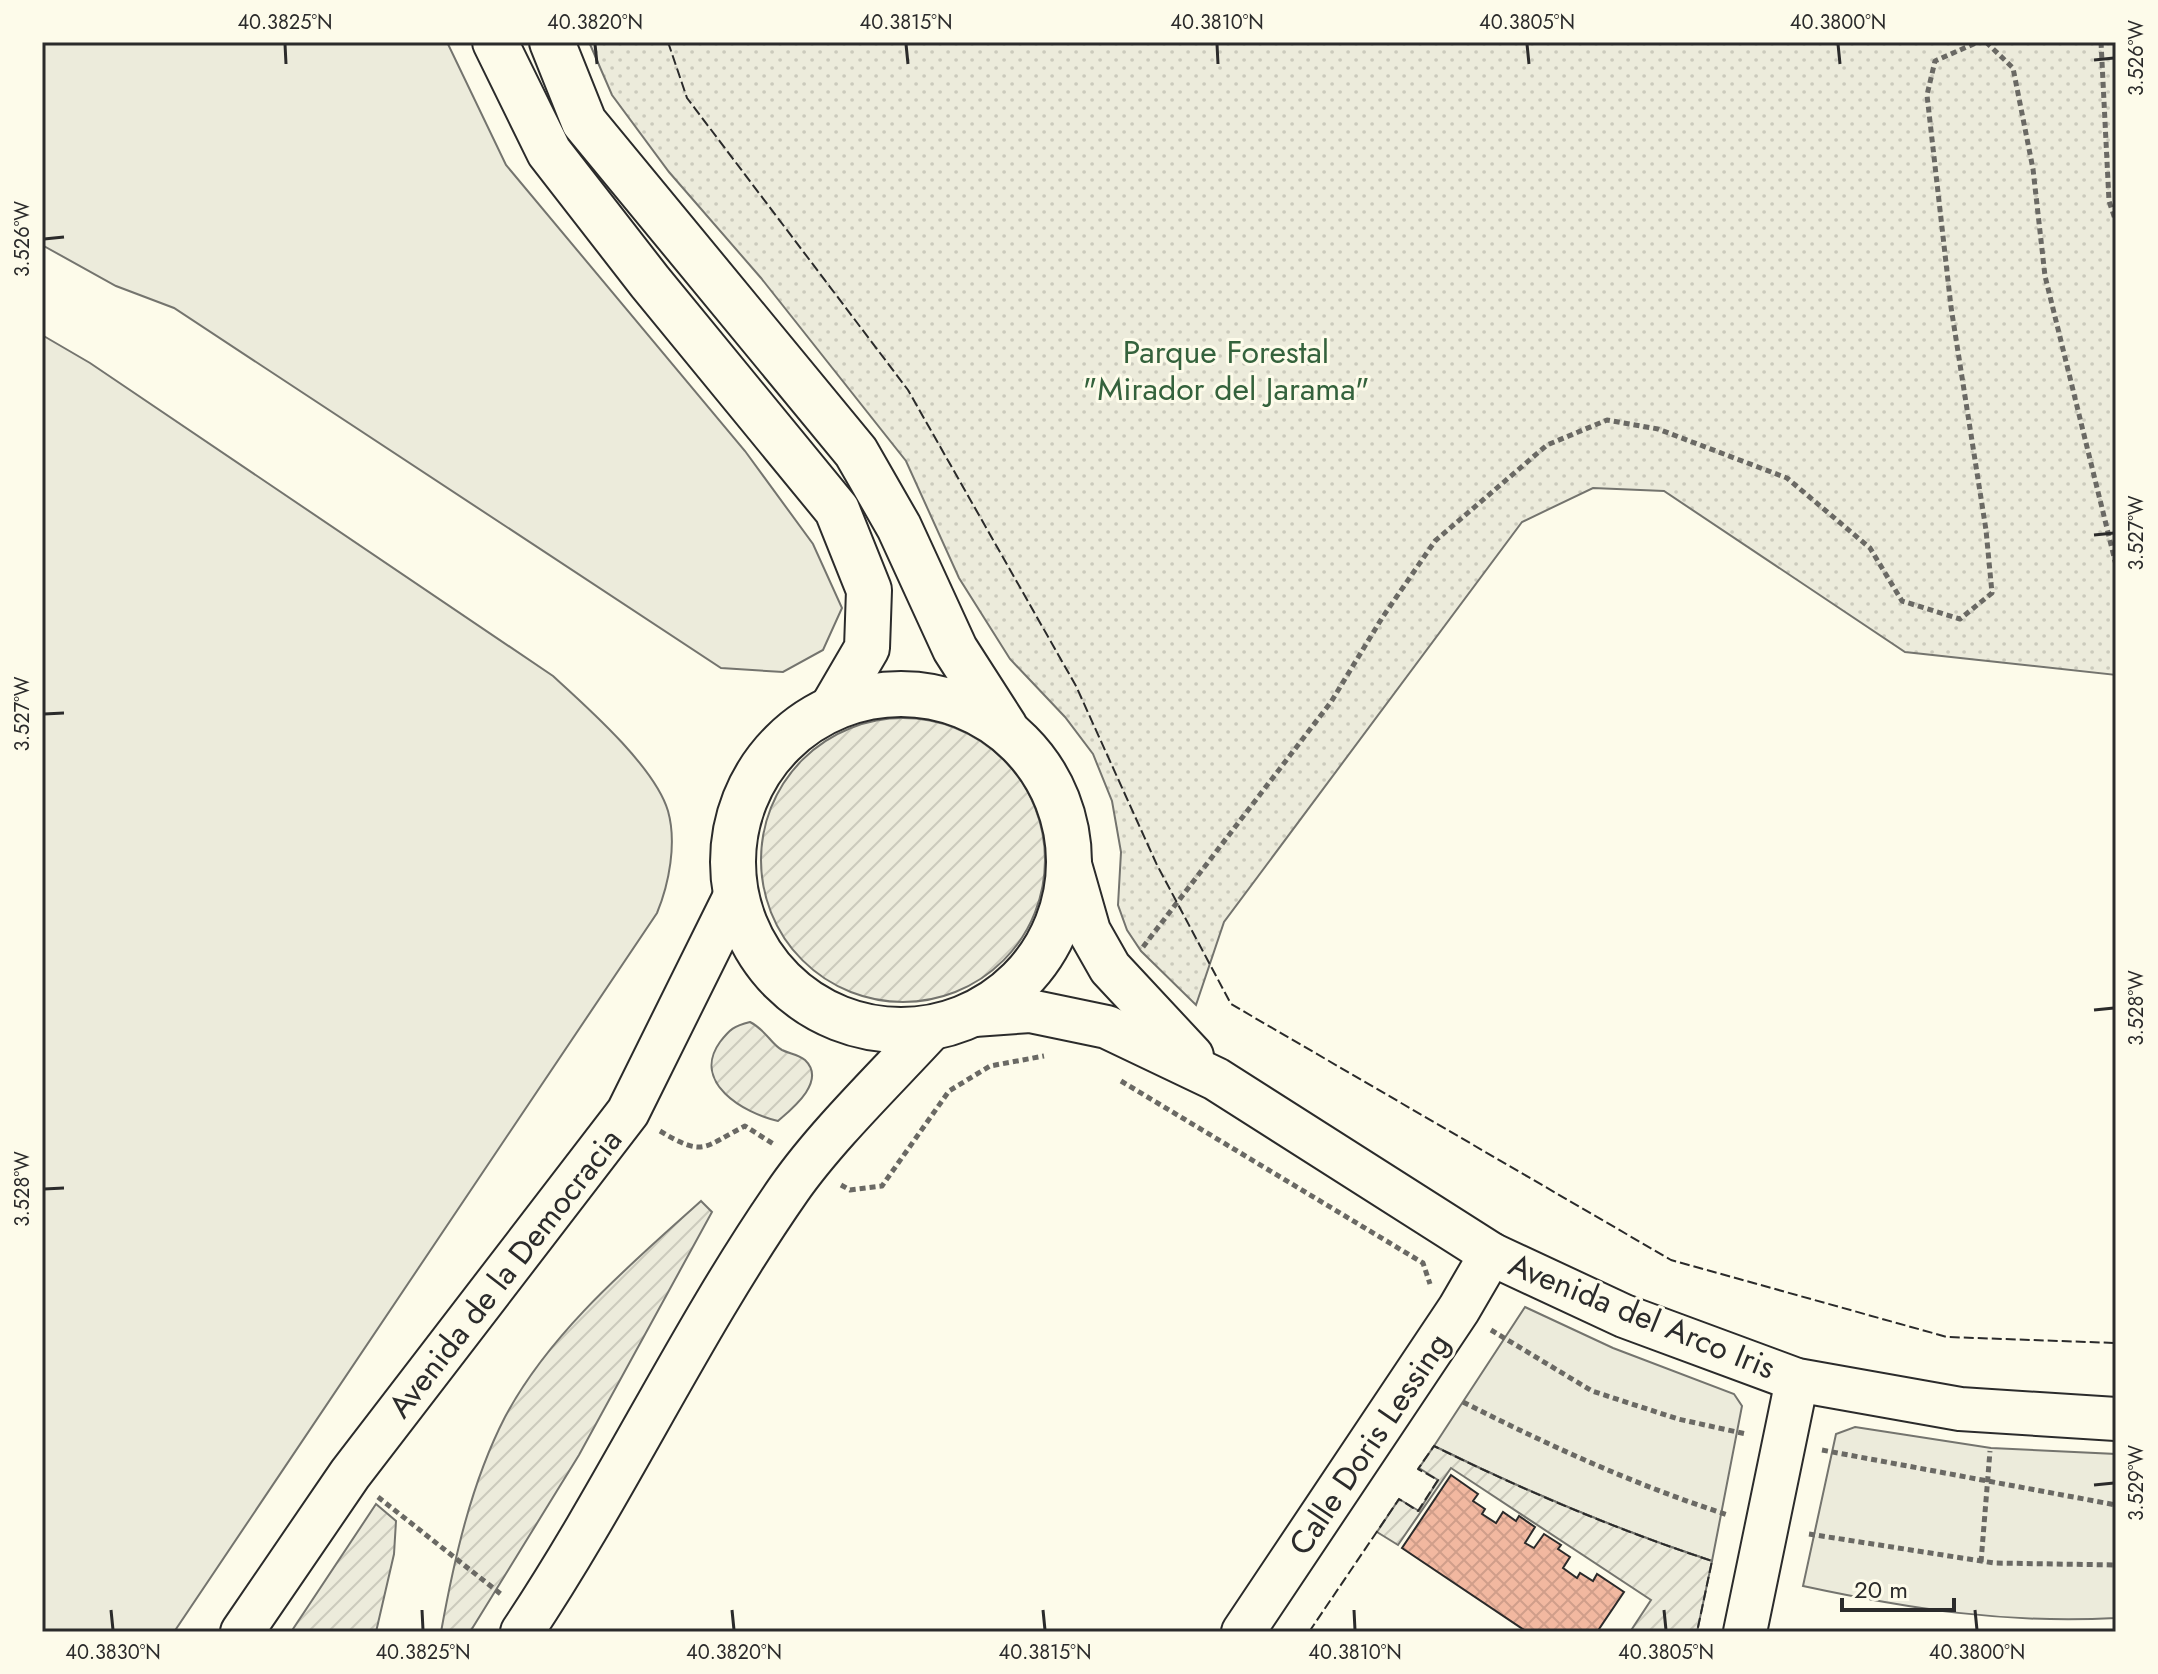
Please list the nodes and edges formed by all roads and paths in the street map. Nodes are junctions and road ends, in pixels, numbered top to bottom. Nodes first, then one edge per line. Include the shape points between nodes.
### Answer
1 (495, 42) edge
2 (552, 42) edge
3 (1978, 42) edge
4 (1986, 42) edge
5 (2101, 42) edge
6 (2116, 222) edge
7 (2116, 565) edge
8 (832, 708) junction
9 (1008, 732) junction
10 (1069, 861) junction
11 (736, 894) junction
12 (1140, 951) dead end
13 (974, 1015) junction
14 (931, 1029) junction
15 (1216, 1079) junction
16 (628, 1112) junction
17 (808, 1166) junction
18 (1491, 1254) junction
19 (1797, 1380) junction
20 (1463, 1402) dead end
21 (2116, 1419) edge
22 (1991, 1441) dead end
23 (350, 1474) junction
24 (1728, 1515) dead end
25 (1809, 1534) dead end
26 (1981, 1562) junction
27 (2116, 1565) edge
28 (526, 1625) edge
29 (242, 1632) edge
30 (1243, 1632) edge
31 (1745, 1632) edge

1 - 8 main road via 549,152 837,510 869,590 867,648
2 - 9 main road via 584,122 856,452 899,527 955,649
3 - 12 path via 1935,61 1927,95 1992,593 1960,619 1902,601 1870,548 1787,478 1658,429 1607,420 1547,445 1435,541 1331,702
4 - 7 path via 2013,68 2033,169 2045,276
5 - 6 path via 2109,201
8 - 9 main road via 877,695 924,695 969,708
8 - 11 main road via 801,725 745,791 733,842
9 - 10 main road via 1041,769 1062,813
10 - 13 main road via 1062,910 1043,954 1012,989
10 - 15 street, Avenida del Arco Iris via 1089,931 1110,968
11 - 14 main road via 753,944 796,993 828,1015 878,1030
11 - 16 street, Avenida de la Democracia
13 - 14 main road
13 - 15 street, Avenida del Arco Iris via 1030,1011 1107,1027
14 - 17 street
15 - 18 street, Avenida del Arco Iris
16 - 17 path via 691,1148 707,1148 745,1126
16 - 23 street, Avenida de la Democracia
17 - 28 street via 706,1315 631,1456
18 - 19 street, Avenida del Arco Iris via 1624,1316
18 - 30 street, Calle Doris Lessing
19 - 21 street, Avenida del Arco Iris via 1960,1409
19 - 31 street
20 - 24 path via 1562,1452
22 - 26 path
23 - 28 path
23 - 29 street, Avenida de la Democracia
25 - 26 path
26 - 27 path

